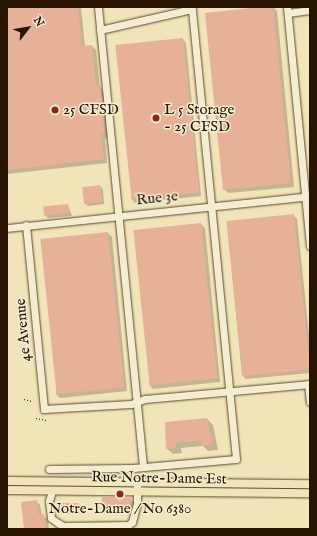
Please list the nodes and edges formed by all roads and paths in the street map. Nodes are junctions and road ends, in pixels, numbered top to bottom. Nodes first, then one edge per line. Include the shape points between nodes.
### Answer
1 (98, 7) edge
2 (192, 8) edge
3 (287, 10) edge
4 (310, 10) edge
5 (100, 30) junction
6 (307, 197) edge
7 (212, 206) junction
8 (119, 215) junction
9 (26, 225) junction
10 (7, 228) edge
11 (310, 246) edge
12 (309, 384) edge
13 (230, 392) junction
14 (24, 399) dead end
15 (32, 401) dead end
16 (137, 402) junction
17 (310, 402) edge
18 (36, 418) dead end
19 (46, 420) dead end
20 (143, 463) dead end
21 (7, 481) edge
22 (53, 481) junction
23 (137, 482) junction
24 (310, 484) edge
25 (7, 490) edge
26 (52, 491) junction
27 (137, 492) junction
28 (310, 493) edge

1 - 5 lane
2 - 5 lane
2 - 7 lane
3 - 4 lane
3 - 6 lane
5 - 8 lane
6 - 7 lane, Rue 3e
6 - 11 lane
7 - 8 lane, Rue 3e
7 - 13 lane
8 - 9 lane, Rue 3e
8 - 16 lane
9 - 10 lane, Rue 3e
9 - 16 lane, 4e Avenue via 44,409
12 - 13 lane
12 - 17 lane
13 - 16 lane
13 - 22 lane via 236,458 132,468 52,469
14 - 15 path
16 - 20 lane
18 - 19 path
21 - 22 main road, Rue Notre-Dame Est
22 - 23 main road, Rue Notre-Dame Est
22 - 26 main road
23 - 24 main road, Rue Notre-Dame Est
23 - 27 lane
25 - 26 main road, Rue Notre-Dame Est
26 - 27 main road, Rue Notre-Dame Est
26 - 27 lane via 49,501 51,518 63,526 128,525 132,522
27 - 28 main road, Rue Notre-Dame Est

